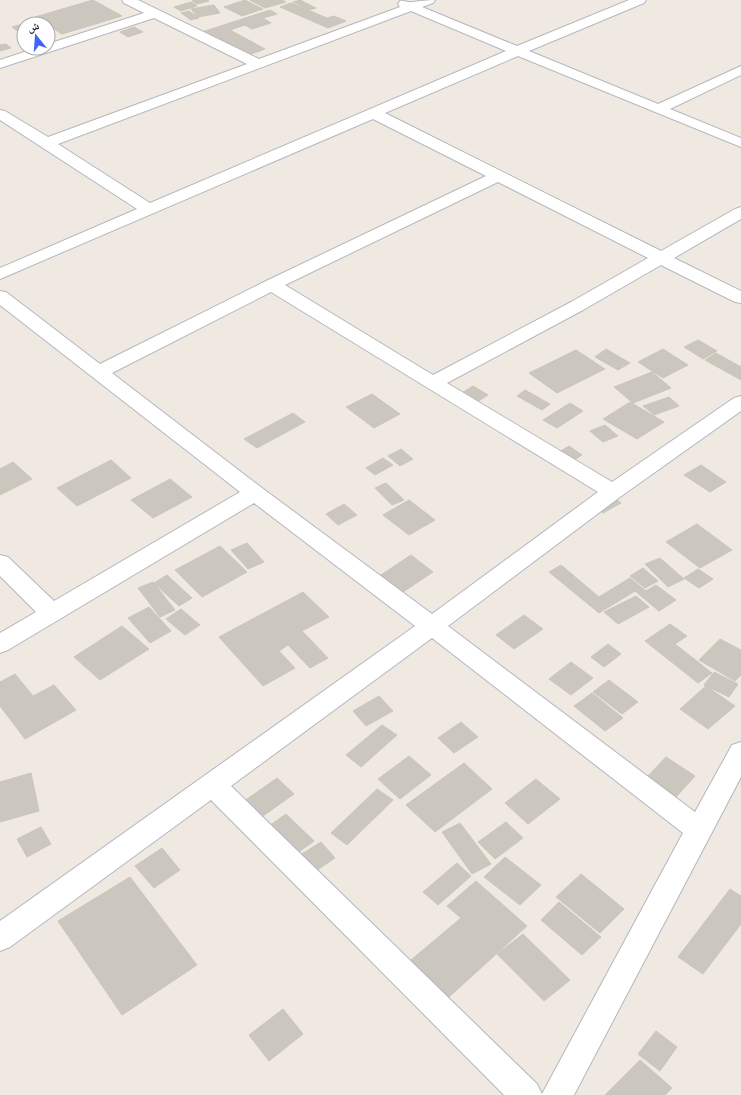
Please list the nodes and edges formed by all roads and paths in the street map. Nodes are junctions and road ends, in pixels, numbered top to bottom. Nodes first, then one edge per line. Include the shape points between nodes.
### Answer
1 (128, 0) edge
2 (394, 0) edge
3 (429, 0) edge
4 (640, 0) edge
5 (410, 7) junction
6 (156, 13) junction
7 (518, 51) junction
8 (0, 64) edge
9 (258, 64) junction
10 (741, 70) edge
11 (658, 109) junction
12 (373, 113) junction
13 (0, 114) edge
14 (47, 143) junction
15 (741, 143) edge
16 (498, 176) junction
17 (148, 209) junction
18 (741, 212) edge
19 (661, 259) junction
20 (0, 274) edge
21 (272, 285) junction
22 (0, 296) edge
23 (741, 298) edge
24 (99, 372) junction
25 (432, 383) junction
26 (741, 402) edge
27 (613, 492) junction
28 (255, 493) junction
29 (0, 563) edge
30 (52, 613) junction
31 (432, 626) junction
32 (0, 644) edge
33 (741, 752) edge
34 (213, 785) junction
35 (700, 831) junction
36 (0, 938) edge
37 (526, 1095) edge
38 (557, 1095) edge

1 - 6 street
2 - 5 street
3 - 5 street
4 - 7 street
5 - 7 street
5 - 9 street
6 - 8 street
6 - 9 street
7 - 11 street
7 - 12 street
9 - 14 street
10 - 11 street
11 - 15 street
12 - 16 street
12 - 17 street
13 - 14 street
14 - 17 street
16 - 19 street
16 - 21 street
17 - 20 street
18 - 19 street
19 - 23 street
19 - 25 street
21 - 24 street
21 - 25 street
22 - 24 street
24 - 28 street
25 - 27 street
26 - 27 street
27 - 31 street
28 - 30 street
28 - 31 street
29 - 30 street
30 - 32 street
31 - 34 street
31 - 35 street
33 - 35 street
34 - 36 street
34 - 37 street
35 - 38 street

